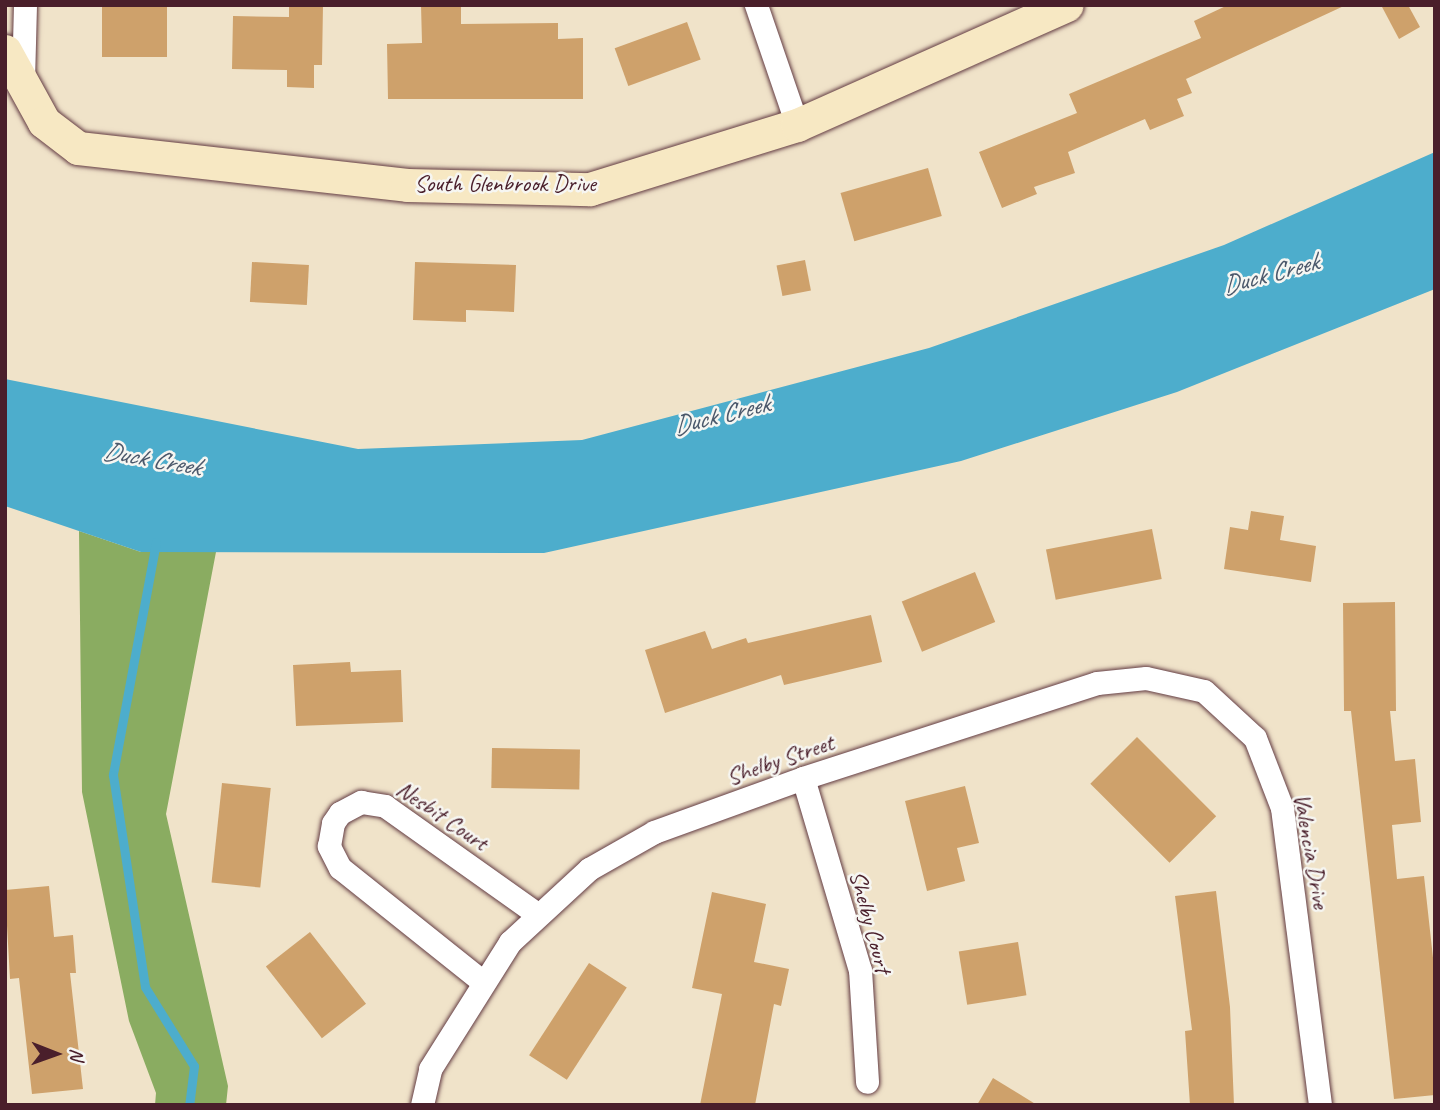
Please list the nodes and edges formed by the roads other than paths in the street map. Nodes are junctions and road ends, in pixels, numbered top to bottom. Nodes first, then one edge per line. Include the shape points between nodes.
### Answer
1 (25, 5) edge
2 (756, 5) edge
3 (1066, 5) edge
4 (5, 51) edge
5 (23, 84) junction
6 (797, 125) junction
7 (1146, 678) joint
8 (803, 778) junction
9 (537, 914) junction
10 (483, 982) junction
11 (867, 1082) dead end
12 (422, 1105) edge
13 (1320, 1105) edge

1 - 5 street
2 - 6 street
3 - 6 street, South Glenbrook Drive
4 - 5 street, South Glenbrook Drive
5 - 6 street, South Glenbrook Drive via 44,122 78,148 407,185 590,189
7 - 8 street, Shelby Street via 1097,683
7 - 13 street, Valencia Drive via 1204,691 1255,738 1282,808
8 - 9 street, Shelby Street via 654,832 589,869
8 - 11 street, Shelby Court via 860,970
9 - 10 street, Shelby Street via 510,942
9 - 10 street, Nesbit Court via 385,806 361,802 340,813 329,846 340,867
10 - 12 street, Shelby Street via 430,1069

